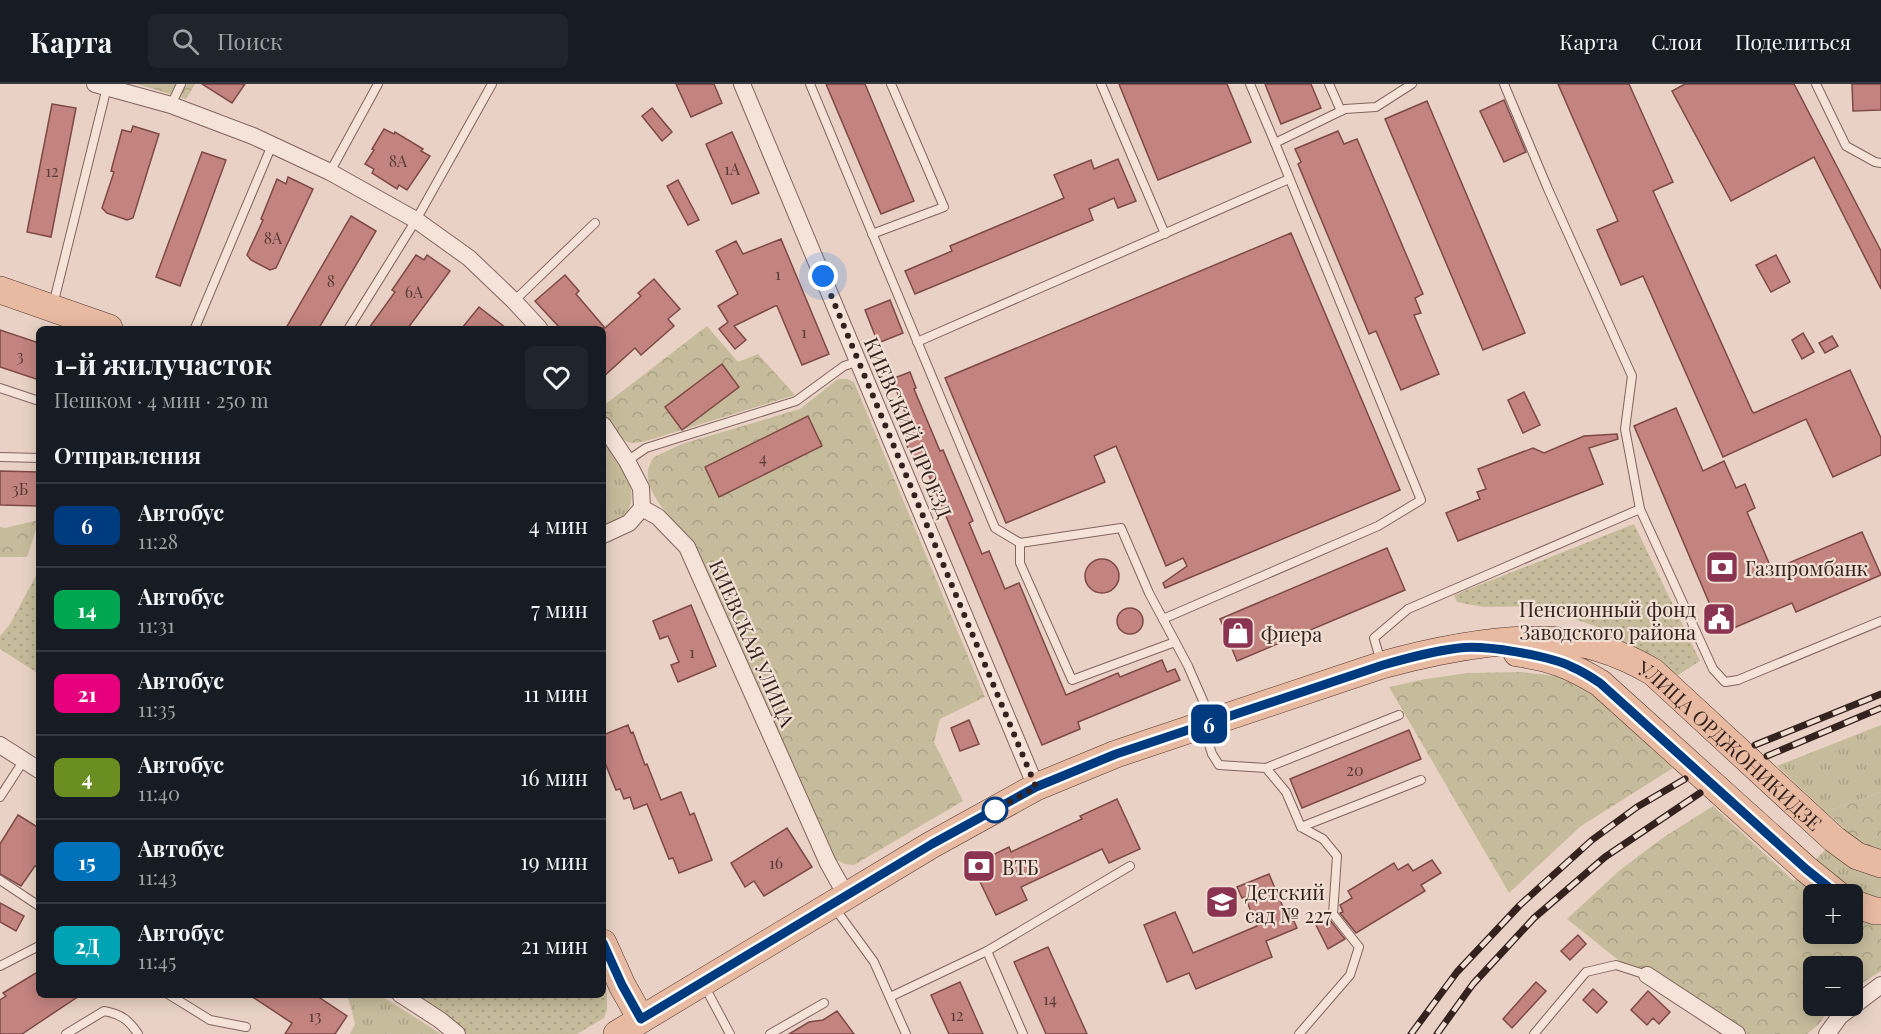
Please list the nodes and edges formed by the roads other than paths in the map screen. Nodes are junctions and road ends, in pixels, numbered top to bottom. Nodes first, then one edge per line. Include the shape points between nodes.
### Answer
1 (181, 84) edge
2 (378, 84) edge
3 (492, 84) edge
4 (742, 84) edge
5 (810, 84) edge
6 (891, 84) edge
7 (1101, 84) edge
8 (1250, 84) edge
9 (1329, 84) edge
10 (1412, 84) edge
11 (1504, 84) edge
12 (1816, 84) edge
13 (101, 86) edge
14 (171, 105) junction
15 (1341, 111) junction
16 (1275, 143) junction
17 (272, 145) junction
18 (1881, 163) edge
19 (330, 172) junction
20 (1289, 179) junction
21 (416, 220) junction
22 (595, 223) dead end
23 (872, 234) junction
24 (1165, 234) junction
25 (0, 290) edge
26 (514, 301) junction
27 (52, 307) junction
28 (104, 326) edge
29 (196, 326) edge
30 (350, 326) edge
31 (537, 326) edge
32 (917, 342) junction
33 (859, 361) junction
34 (0, 388) edge
35 (36, 400) edge
36 (606, 430) edge
37 (0, 457) edge
38 (36, 458) edge
39 (627, 461) junction
40 (642, 508) junction
41 (1641, 509) junction
42 (606, 534) edge
43 (1020, 543) junction
44 (1163, 619) junction
45 (1881, 621) edge
46 (1175, 642) junction
47 (1462, 648) junction
48 (1383, 665) junction
49 (1399, 715) dead end
50 (1208, 724) junction
51 (0, 745) edge
52 (24, 760) junction
53 (36, 768) edge
54 (1266, 768) junction
55 (1421, 780) dead end
56 (1036, 787) junction
57 (0, 797) edge
58 (1301, 827) junction
59 (1881, 864) edge
60 (1130, 866) dead end
61 (0, 880) edge
62 (1825, 884) edge
63 (839, 900) junction
64 (36, 904) edge
65 (1863, 906) edge
66 (1881, 910) edge
67 (36, 948) edge
68 (606, 950) edge
69 (987, 951) junction
70 (0, 966) edge
71 (1647, 975) joint
72 (703, 983) junction
73 (1881, 986) edge
74 (890, 997) junction
75 (174, 998) edge
76 (406, 998) edge
77 (824, 1003) dead end
78 (641, 1019) junction
79 (246, 1027) dead end
80 (66, 1034) edge
81 (138, 1034) edge
82 (457, 1034) edge
83 (617, 1034) edge
84 (730, 1034) edge
85 (770, 1034) edge
86 (906, 1034) edge
87 (1023, 1034) edge
88 (1299, 1034) edge
89 (1534, 1034) edge
90 (1737, 1034) edge
91 (1827, 1034) edge

1 - 14 lane
2 - 19 lane
3 - 21 lane
4 - 33 street, КИЕВСКИЙ ПРОЕЗД
5 - 23 lane
6 - 23 lane via 944,207
7 - 24 lane
8 - 16 lane
9 - 15 lane
10 - 15 lane via 1376,107
11 - 41 lane via 1632,376 1625,429
12 - 18 lane via 1846,146
13 - 14 street
13 - 27 lane
14 - 17 street
15 - 16 lane
16 - 20 lane
17 - 19 street
17 - 29 lane
19 - 21 street
20 - 24 lane
20 - 44 lane via 1421,500 1378,526
21 - 26 street via 469,258
21 - 30 lane
22 - 26 lane
23 - 32 lane
24 - 32 lane
25 - 27 main road
26 - 31 street
27 - 28 main road
32 - 43 lane via 995,528
33 - 39 lane via 844,366 796,401 646,448
33 - 56 street, КИЕВСКИЙ ПРОЕЗД
34 - 35 lane
36 - 39 street
37 - 38 lane
39 - 40 street via 641,488
40 - 42 street via 629,523
40 - 63 street, КИЕВСКАЯ УЛИЦА via 658,517 687,547 828,863
41 - 45 lane via 1713,669 1725,682
41 - 48 lane via 1408,609 1374,638
43 - 44 lane via 1121,528
43 - 46 lane via 1020,563 1072,680
44 - 46 lane
46 - 50 lane via 1188,666
47 - 48 main road, УЛИЦА ОРДЖОНИКИДЗЕ
47 - 59 main road, УЛИЦА ОРДЖОНИКИДЗЕ via 1514,641 1560,641 1597,647 1628,658 1653,672 1834,839 1857,856
47 - 62 main road, УЛИЦА ОРДЖОНИКИДЗЕ via 1540,656 1571,666 1600,683
48 - 50 main road, УЛИЦА ОРДЖОНИКИДЗЕ
49 - 54 lane
50 - 54 lane via 1212,754 1218,765
50 - 56 main road, УЛИЦА ОРДЖОНИКИДЗЕ via 1116,754
51 - 52 street
52 - 53 street
52 - 57 lane
54 - 58 lane via 1286,792
55 - 58 lane
56 - 63 main road, УЛИЦА ОРДЖОНИКИДЗЕ
58 - 88 lane via 1323,839 1337,856 1333,914 1359,946 1350,975
60 - 69 lane
61 - 64 lane
63 - 72 main road, УЛИЦА ОРДЖОНИКИДЗЕ
63 - 74 lane
65 - 66 main road
67 - 70 lane
68 - 78 main road
69 - 74 lane
69 - 87 lane
71 - 89 lane via 1616,965 1586,972
71 - 90 street
72 - 78 main road, УЛИЦА ОРДЖОНИКИДЗЕ
72 - 84 lane
73 - 91 street via 1840,1016
74 - 86 lane
75 - 79 lane via 210,1020
76 - 82 street
77 - 85 lane
78 - 83 main road, УЛИЦА ОРДЖОНИКИДЗЕ
80 - 81 lane via 104,1011 119,1014

